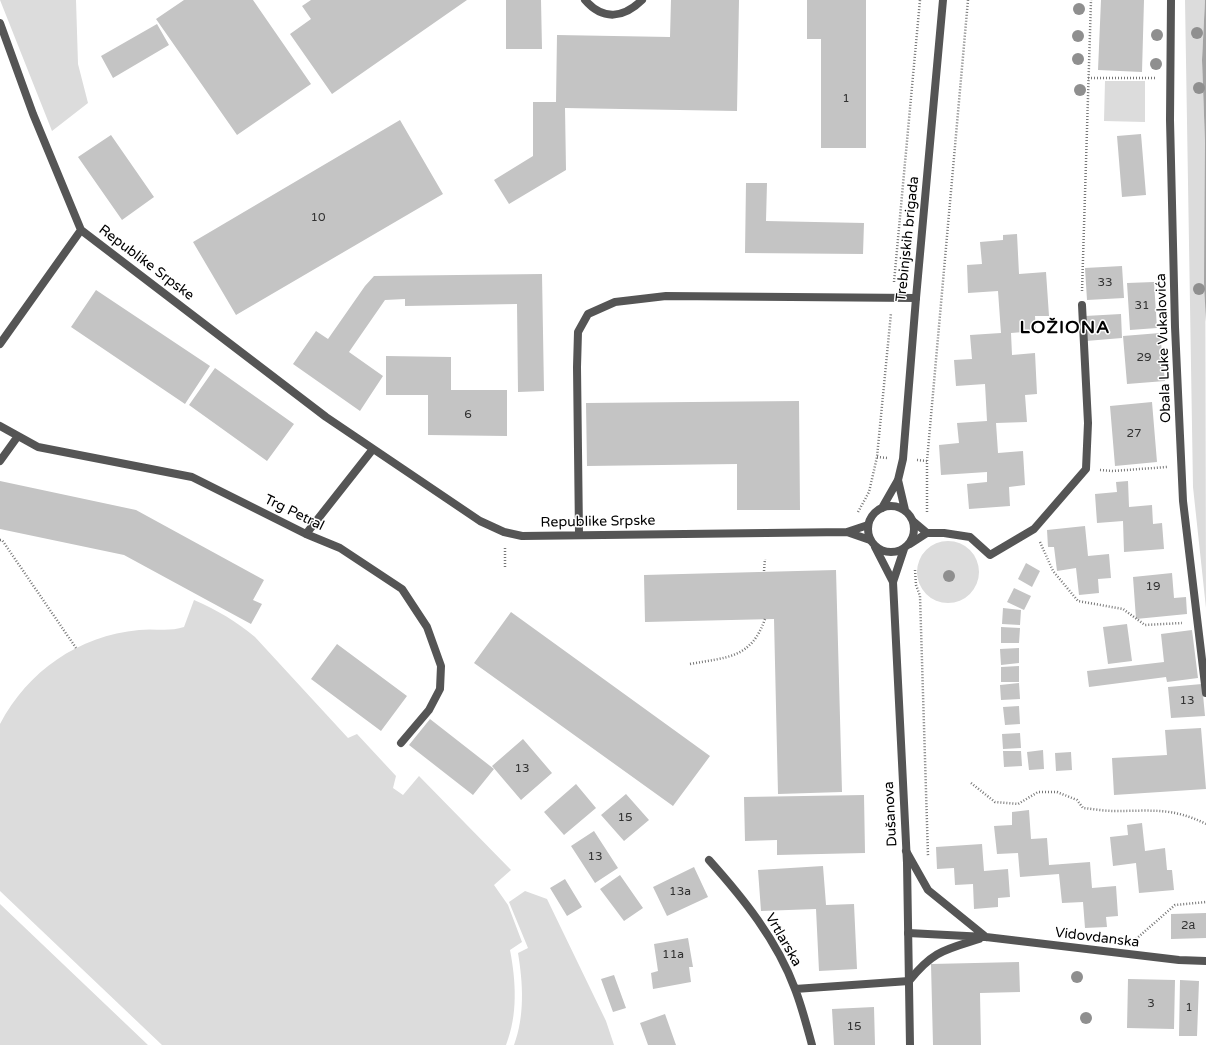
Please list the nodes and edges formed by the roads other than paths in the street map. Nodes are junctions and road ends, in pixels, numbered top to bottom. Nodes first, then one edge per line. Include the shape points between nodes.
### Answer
1 (585, 0) edge
2 (642, 0) edge
3 (944, 0) edge
4 (1171, 0) edge
5 (0, 24) edge
6 (81, 230) junction
7 (916, 298) junction
8 (1082, 305) road end
9 (0, 344) edge
10 (0, 426) edge
11 (18, 436) junction
12 (373, 449) junction
13 (0, 461) edge
14 (898, 480) junction
15 (882, 508) junction
16 (905, 510) junction
17 (914, 522) junction
18 (868, 525) junction
19 (847, 532) junction
20 (927, 533) junction
21 (306, 534) junction
22 (579, 534) junction
23 (873, 543) junction
24 (907, 547) junction
25 (893, 582) junction
26 (1206, 693) edge
27 (401, 743) dead end
28 (906, 851) junction
29 (709, 860) dead end
30 (908, 933) junction
31 (986, 938) junction
32 (1206, 961) edge
33 (909, 981) junction
34 (795, 989) junction
35 (812, 1045) edge
36 (910, 1045) edge

1 - 2 street via 592,8 602,13 618,15 633,10
3 - 7 street, Trebinjskih brigada
4 - 26 street, Obala Luke Vukalovića via 1175,327 1183,501
5 - 6 street, Republike Srpske via 33,114
6 - 9 street
6 - 12 street, Republike Srpske via 320,412
7 - 14 street, Trebinjskih brigada via 903,459
7 - 22 street via 666,296 615,302 588,314 578,332
8 - 20 street via 1088,423 1086,469 1034,529 990,555 970,537
10 - 11 street, Trg Petral
11 - 13 street
11 - 21 street, Trg Petral via 38,447 192,476
12 - 21 street
12 - 22 street, Republike Srpske via 480,522 504,532 522,536
14 - 15 street
14 - 16 street
15 - 16 street via 898,506
15 - 18 street via 876,511
16 - 17 street
17 - 20 street
17 - 24 street via 915,530
18 - 19 street
18 - 23 street
19 - 22 street, Republike Srpske
19 - 23 street
20 - 24 street
21 - 27 street, Trg Petral via 340,548 402,588 427,627 441,666 440,689 429,710
23 - 24 street via 882,551 889,553
23 - 25 street
24 - 25 street
25 - 28 street, Dušanova
28 - 30 street, Dušanova
28 - 31 street via 928,890
29 - 34 street, Vrtlarska via 758,920
30 - 31 street, Vidovdanska
30 - 33 street, Dušanova
31 - 32 street, Vidovdanska
31 - 33 street, Vidovdanska via 949,948 931,957
33 - 34 street
33 - 36 street, Dušanova
34 - 35 street, Vrtlarska

